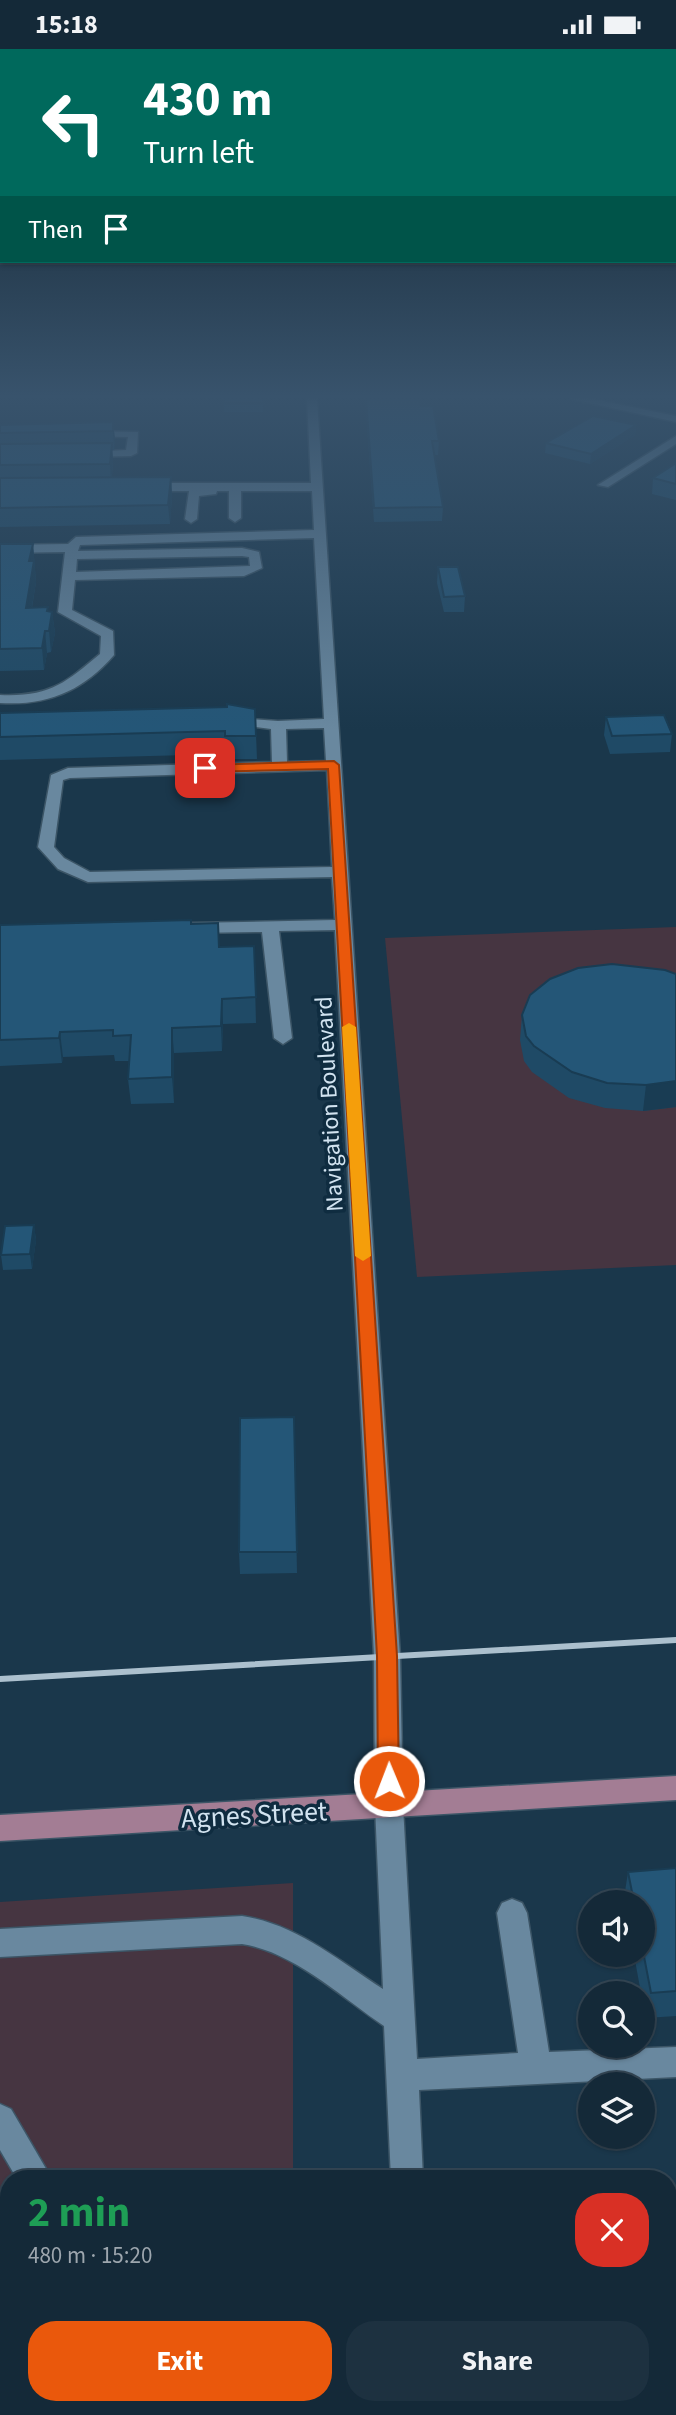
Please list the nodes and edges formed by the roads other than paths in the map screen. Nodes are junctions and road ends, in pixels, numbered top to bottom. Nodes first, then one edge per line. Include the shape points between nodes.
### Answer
1 (192, 509) edge
2 (235, 509) edge
3 (318, 509) edge
4 (235, 518) dead end
5 (191, 519) dead end
6 (320, 534) junction
7 (0, 549) edge
8 (72, 551) junction
9 (68, 576) junction
10 (0, 699) edge
11 (219, 719) edge
12 (331, 723) junction
13 (278, 725) junction
14 (334, 765) junction
15 (281, 766) junction
16 (340, 872) junction
17 (343, 925) junction
18 (270, 926) junction
19 (175, 928) edge
20 (283, 1038) dead end
21 (676, 1788) edge
22 (389, 1806) junction
23 (0, 1828) edge
24 (512, 1913) dead end
25 (0, 1943) edge
26 (400, 2019) junction
27 (676, 2061) edge
28 (536, 2068) junction
29 (402, 2074) junction
30 (0, 2120) edge
31 (31, 2170) edge
32 (407, 2170) edge

1 - 5 street
2 - 4 street
3 - 6 street, Navigation Boulevard
6 - 8 street via 82,539
6 - 12 street, Navigation Boulevard
7 - 8 street
8 - 9 street
8 - 9 street via 242,552 255,555 256,568
9 - 10 street via 65,612 108,634 107,655 52,698
11 - 13 street
12 - 13 street
12 - 14 street, Navigation Boulevard
13 - 15 street
14 - 15 street
14 - 16 street, Navigation Boulevard
15 - 16 street via 79,771 56,778 46,839 50,855 72,871 102,878
16 - 17 street, Navigation Boulevard
17 - 18 street
17 - 22 street, Navigation Boulevard via 387,1656
18 - 19 street
18 - 20 street
21 - 22 main road, Agnes Street
22 - 23 main road, Agnes Street
22 - 26 street, Navigation Boulevard
24 - 28 street
25 - 26 street via 242,1930 268,1934
26 - 29 street, Navigation Boulevard
27 - 28 street
28 - 29 street
29 - 32 street, Navigation Boulevard
30 - 31 street

